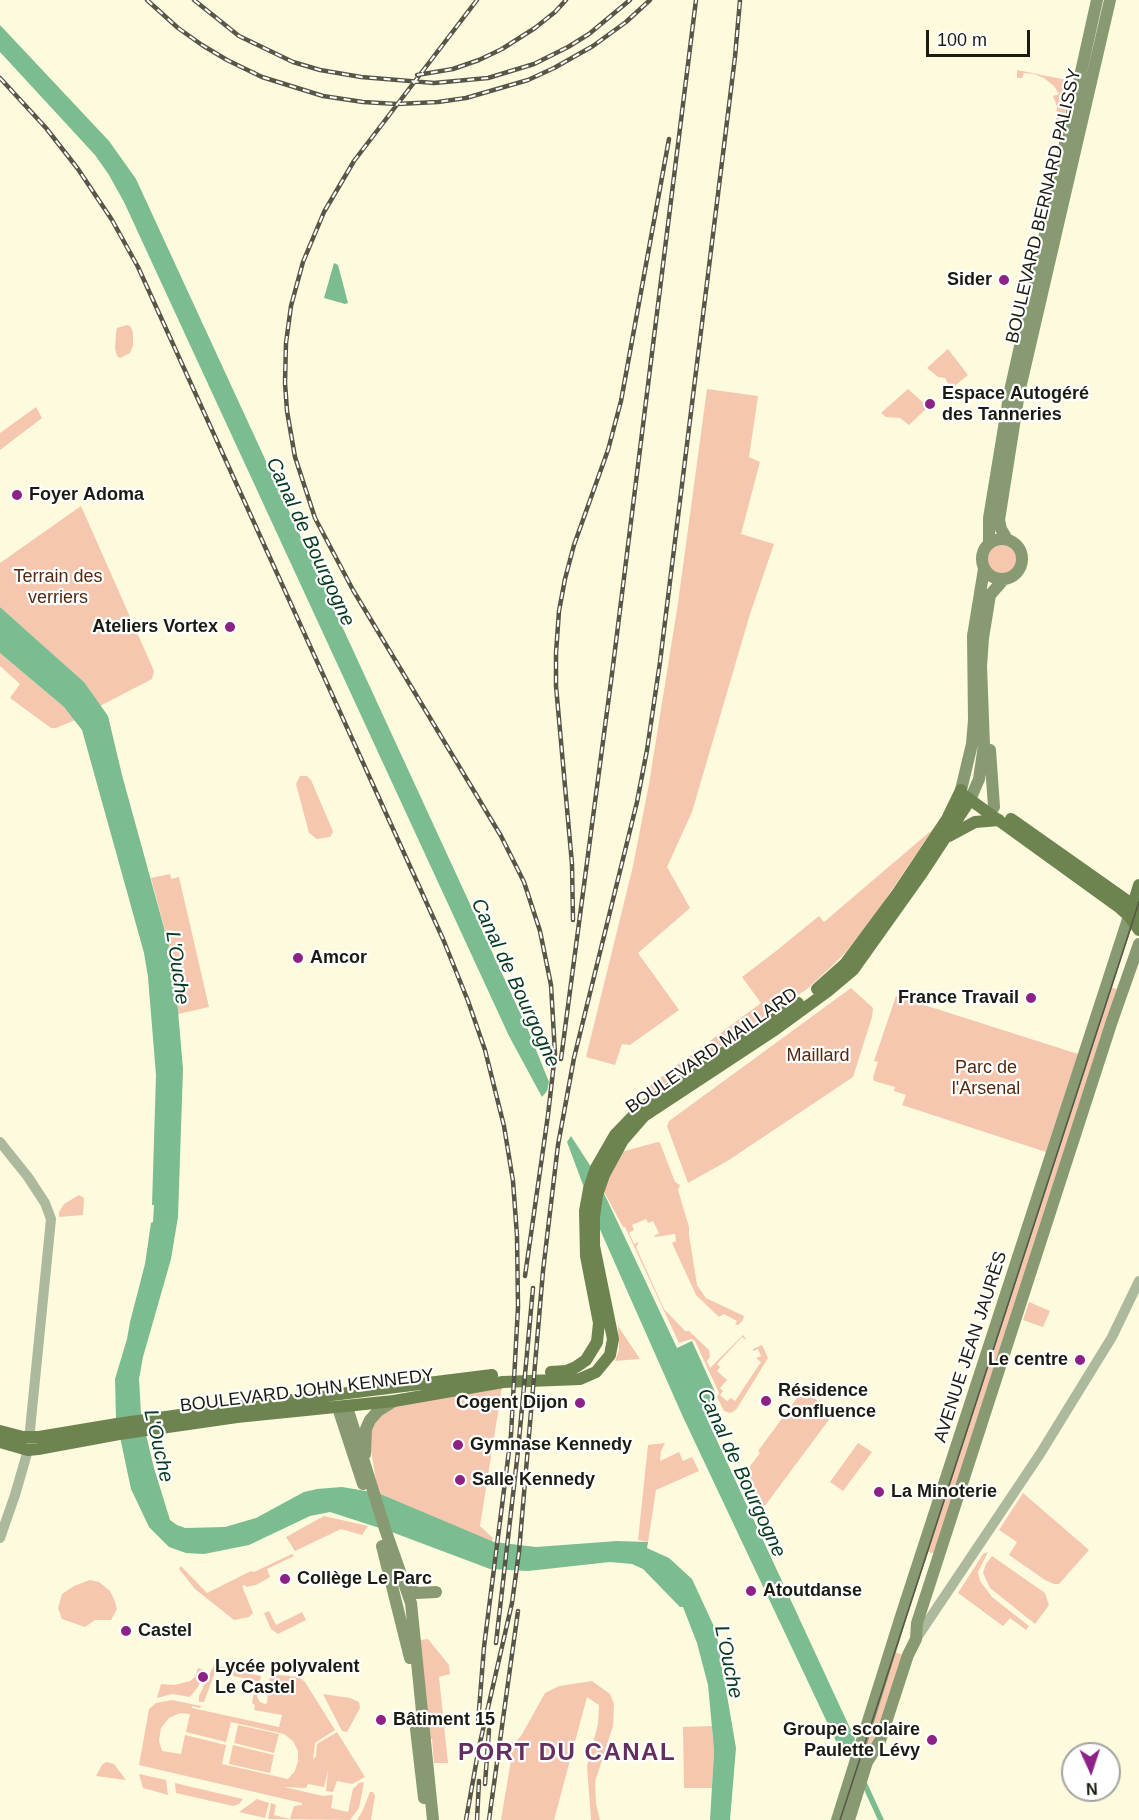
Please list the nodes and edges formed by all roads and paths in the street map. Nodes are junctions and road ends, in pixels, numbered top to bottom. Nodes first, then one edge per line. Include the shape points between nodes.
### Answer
1 (1097, 0) edge
2 (1110, 0) edge
3 (1010, 416) junction
4 (1007, 539) junction
5 (989, 542) junction
6 (984, 569) junction
7 (1004, 579) junction
8 (985, 731) junction
9 (968, 794) junction
10 (994, 807) junction
11 (999, 820) junction
12 (944, 839) junction
13 (1139, 885) edge
14 (1134, 911) edge
15 (1139, 930) edge
16 (1139, 944) edge
17 (849, 967) junction
18 (0, 1142) edge
19 (1139, 1281) edge
20 (554, 1376) junction
21 (407, 1385) junction
22 (335, 1394) junction
23 (394, 1401) junction
24 (280, 1412) junction
25 (342, 1412) junction
26 (32, 1419) junction
27 (144, 1425) junction
28 (87, 1429) junction
29 (118, 1429) junction
30 (0, 1431) edge
31 (55, 1435) junction
32 (1, 1441) edge
33 (29, 1444) junction
34 (364, 1461) junction
35 (22, 1468) junction
36 (369, 1492) junction
37 (380, 1528) junction
38 (0, 1538) edge
39 (404, 1583) junction
40 (436, 1592) dead end
41 (411, 1603) junction
42 (398, 1610) junction
43 (896, 1630) junction
44 (916, 1640) junction
45 (416, 1653) junction
46 (426, 1820) edge
47 (434, 1820) edge
48 (837, 1820) edge
49 (849, 1820) edge

1 - 3 main road, BOULEVARD BERNARD PALISSY
2 - 3 main road, BOULEVARD BERNARD PALISSY
3 - 4 main road via 999,520
3 - 5 main road via 989,518
4 - 5 main road
4 - 7 main road via 1018,546 1022,563 1017,573
5 - 6 main road via 982,552
6 - 7 main road via 992,577
6 - 9 main road via 973,636 974,720
7 - 8 main road via 990,595 983,638
8 - 9 main road via 982,770
8 - 10 main road
9 - 10 main road
9 - 11 main road
9 - 12 main road, BOULEVARD MAILLARD
9 - 17 main road, BOULEVARD MAILLARD via 954,807
10 - 14 main road
11 - 12 main road, BOULEVARD MAILLARD via 975,822
11 - 14 main road
12 - 17 main road, BOULEVARD MAILLARD
13 - 14 main road, AVENUE JEAN JAURÈS
14 - 15 main road
14 - 43 main road, AVENUE JEAN JAURÈS
16 - 44 main road, AVENUE JEAN JAURÈS via 916,1623
17 - 20 main road, BOULEVARD MAILLARD via 663,1098 641,1108 615,1135 596,1168 584,1218 584,1241 593,1268 599,1323 597,1342 586,1360
18 - 26 street via 28,1177 51,1219
19 - 44 street via 1112,1337 1040,1454
20 - 21 main road, BOULEVARD JOHN KENNEDY via 503,1374
20 - 23 main road, BOULEVARD JOHN KENNEDY
21 - 22 main road, BOULEVARD JOHN KENNEDY
21 - 25 main road via 394,1394 359,1399
22 - 24 main road via 330,1399
22 - 25 main road
22 - 27 main road, BOULEVARD JOHN KENNEDY
23 - 25 main road, BOULEVARD JOHN KENNEDY
23 - 34 main road via 370,1420
24 - 25 main road, BOULEVARD JOHN KENNEDY
24 - 27 main road, BOULEVARD JOHN KENNEDY
25 - 34 main road
25 - 36 main road
26 - 31 street
26 - 33 street
27 - 29 main road, BOULEVARD JOHN KENNEDY
28 - 29 main road, BOULEVARD JOHN KENNEDY
28 - 31 main road, BOULEVARD JOHN KENNEDY
28 - 33 main road via 77,1436
29 - 33 main road, BOULEVARD JOHN KENNEDY
30 - 33 main road
31 - 33 main road, BOULEVARD JOHN KENNEDY
32 - 33 main road
32 - 35 street via 14,1452
33 - 35 street
34 - 36 main road
35 - 38 street
36 - 37 main road
37 - 39 main road
37 - 42 main road
39 - 40 main road via 417,1593
39 - 41 main road
41 - 42 main road
41 - 45 main road
42 - 45 main road via 409,1626
42 - 46 main road via 410,1662
43 - 44 main road
43 - 48 main road, AVENUE JEAN JAURÈS
44 - 49 main road, AVENUE JEAN JAURÈS via 880,1741 867,1762
45 - 47 main road

